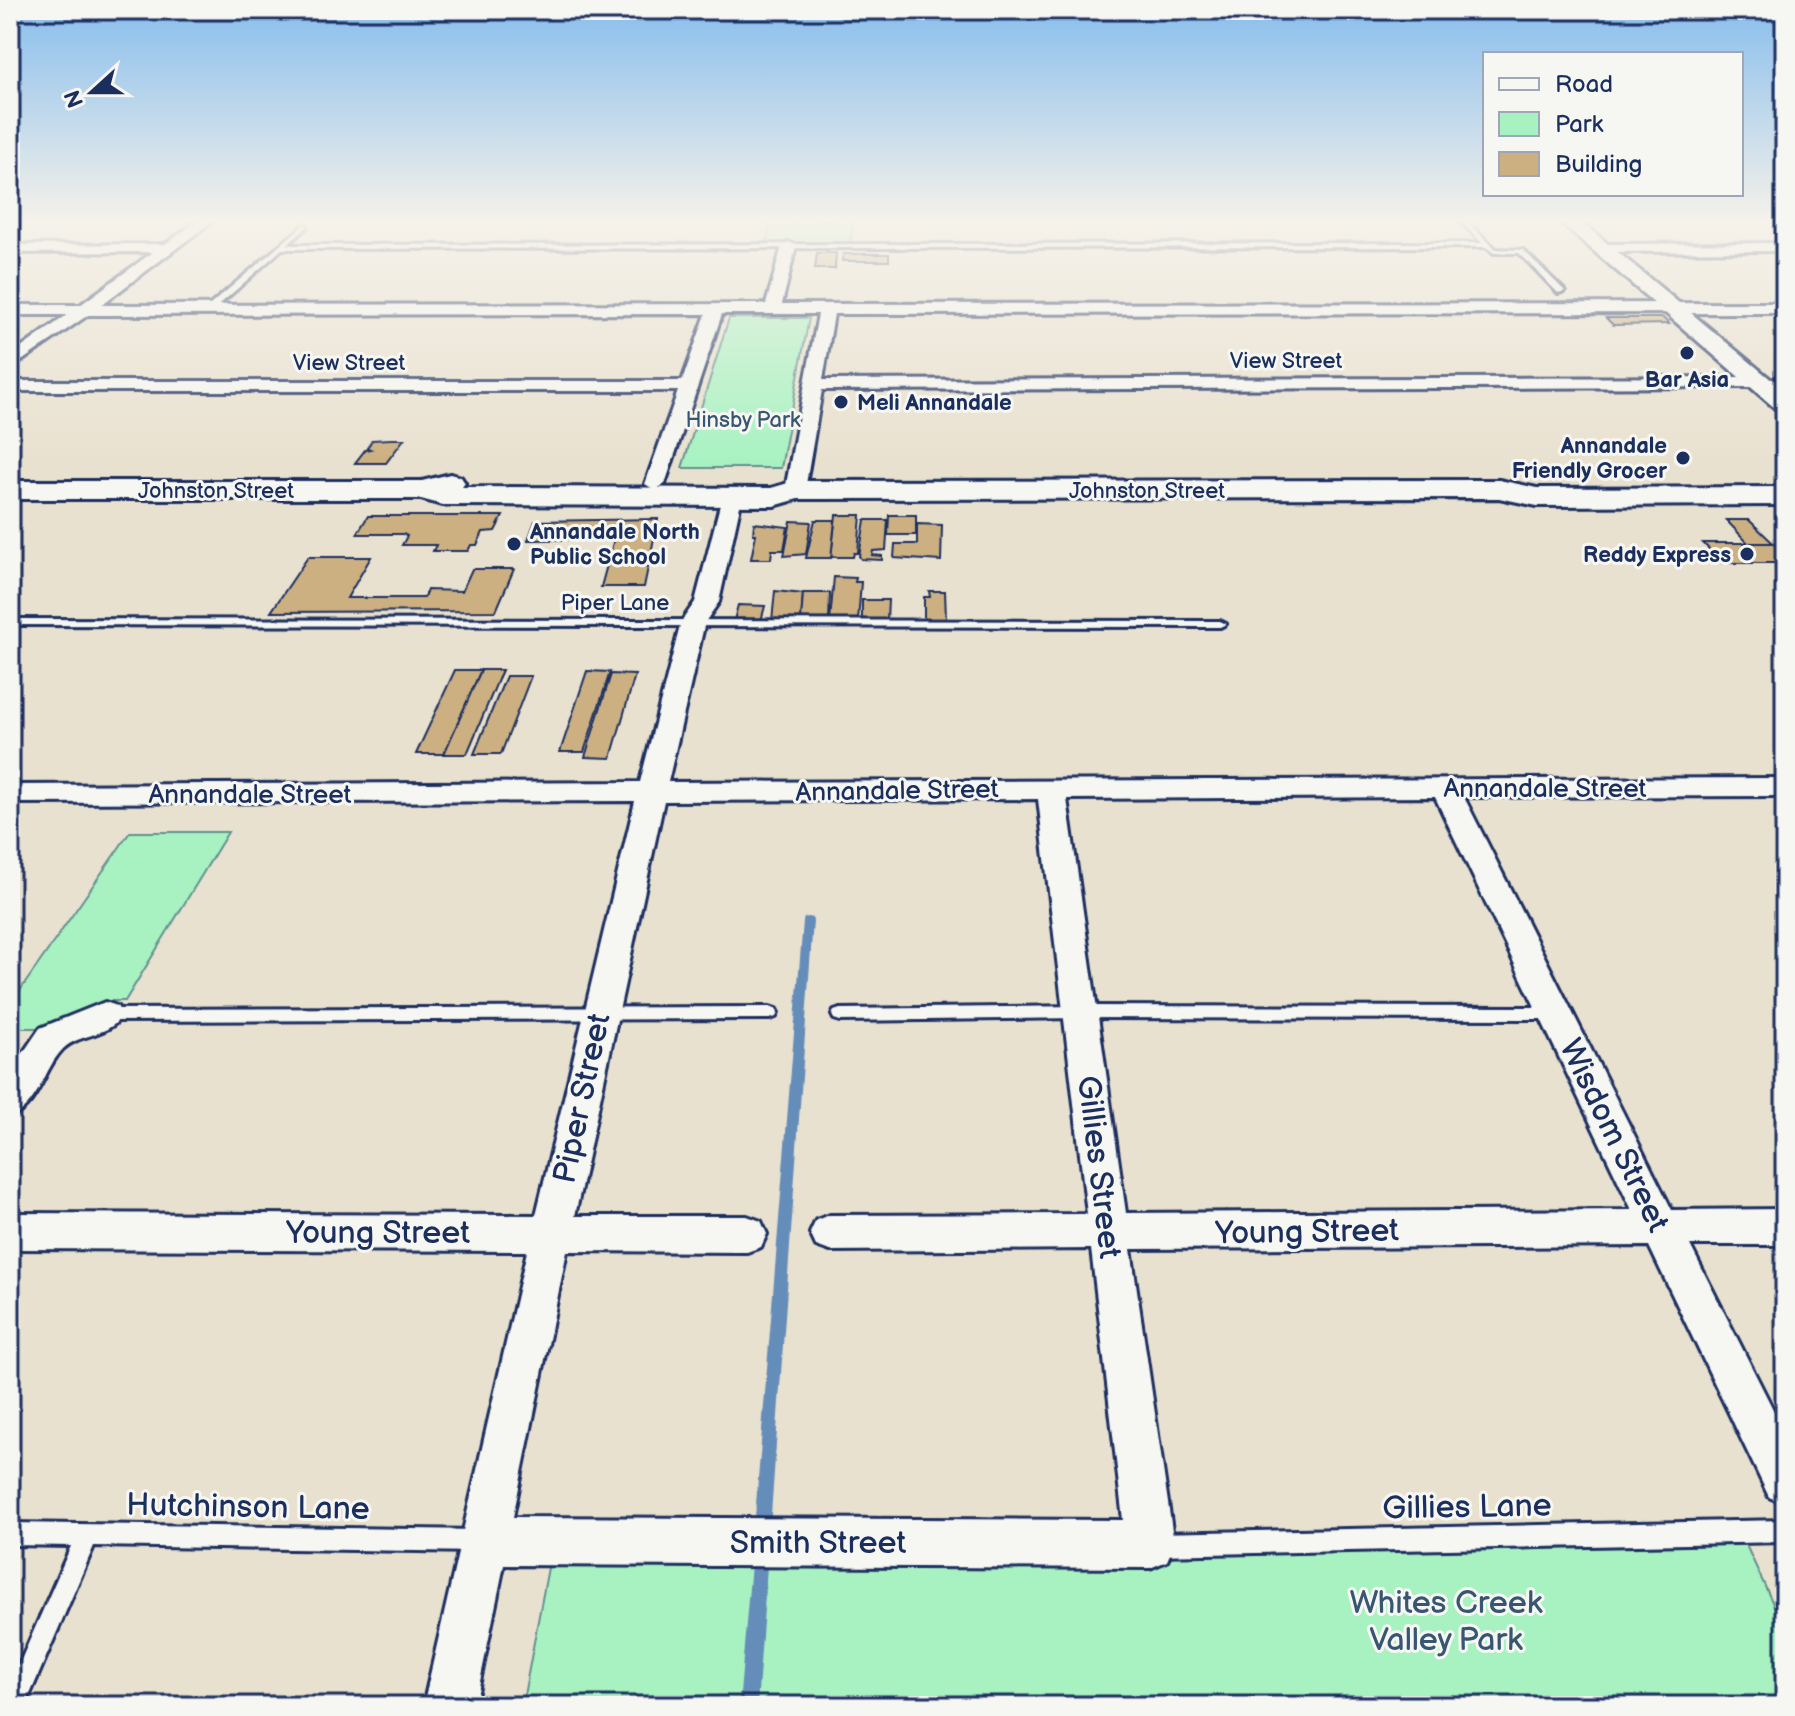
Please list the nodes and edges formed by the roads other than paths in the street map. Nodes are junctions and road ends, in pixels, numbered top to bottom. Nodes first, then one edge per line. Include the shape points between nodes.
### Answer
1 (97, 300) edge
2 (219, 300) edge
3 (775, 300) edge
4 (1663, 300) edge
5 (773, 308) junction
6 (1672, 308) junction
7 (1785, 308) edge
8 (827, 309) junction
9 (10, 310) edge
10 (83, 310) junction
11 (208, 310) junction
12 (715, 310) junction
13 (10, 364) edge
14 (1785, 381) edge
15 (1759, 382) junction
16 (814, 385) junction
17 (10, 386) edge
18 (689, 386) junction
19 (1785, 404) edge
20 (1785, 481) edge
21 (655, 484) junction
22 (1499, 489) junction
23 (10, 490) edge
24 (422, 490) junction
25 (795, 490) junction
26 (1785, 496) edge
27 (732, 497) junction
28 (10, 622) edge
29 (693, 622) junction
30 (1220, 624) dead end
31 (1785, 787) edge
32 (1445, 788) junction
33 (1051, 789) junction
34 (650, 793) junction
35 (10, 794) edge
36 (1080, 1012) junction
37 (598, 1013) junction
38 (770, 1013) dead end
39 (1555, 1013) junction
40 (105, 1015) joint
41 (840, 1015) dead end
42 (10, 1102) edge
43 (1661, 1227) junction
44 (1785, 1227) edge
45 (10, 1231) edge
46 (552, 1232) junction
47 (830, 1233) dead end
48 (1108, 1233) junction
49 (747, 1234) dead end
50 (1785, 1481) edge
51 (1785, 1531) edge
52 (10, 1534) edge
53 (87, 1536) junction
54 (486, 1541) junction
55 (1150, 1544) junction
56 (13, 1706) edge
57 (449, 1706) edge

1 - 10 street
2 - 11 lane
3 - 5 street
4 - 6 main road
5 - 8 street
5 - 12 street
6 - 7 street
6 - 8 street
6 - 15 main road
8 - 16 street
9 - 10 street
10 - 11 street
10 - 13 street
11 - 12 street
12 - 18 street
14 - 15 lane
15 - 16 street, View Street
15 - 19 main road
16 - 25 street
17 - 18 street, View Street
18 - 21 street
20 - 22 main road, Johnston Street via 1526,483
21 - 24 main road, Johnston Street via 450,483
21 - 25 main road, Johnston Street via 777,484
22 - 25 main road, Johnston Street
22 - 26 main road, Johnston Street via 1537,497
23 - 24 main road, Johnston Street
24 - 27 main road, Johnston Street via 443,496
25 - 27 main road, Johnston Street via 774,497
27 - 29 street, Piper Street via 707,602
28 - 29 lane, Piper Lane
29 - 30 lane, Piper Lane
29 - 34 street, Piper Street
31 - 32 street, Annandale Street
32 - 33 street, Annandale Street
32 - 39 street, Wisdom Street
33 - 34 street, Annandale Street
33 - 36 street, Gillies Street
34 - 35 street, Annandale Street
34 - 37 street, Piper Street
36 - 39 lane
36 - 41 lane
36 - 48 street, Gillies Street
37 - 38 lane
37 - 40 lane
37 - 46 street, Piper Street
39 - 43 street, Wisdom Street
40 - 42 street via 52,1038
43 - 44 street, Young Street
43 - 48 street, Young Street
43 - 50 street, Wisdom Street
45 - 46 street, Young Street
46 - 49 street, Young Street
46 - 54 street, Piper Street
47 - 48 street, Young Street
48 - 55 street, Gillies Street
51 - 55 lane, Gillies Lane
52 - 53 lane, Hutchinson Lane
53 - 54 lane, Hutchinson Lane
53 - 56 lane
54 - 55 street, Smith Street
54 - 57 street, Piper Street

